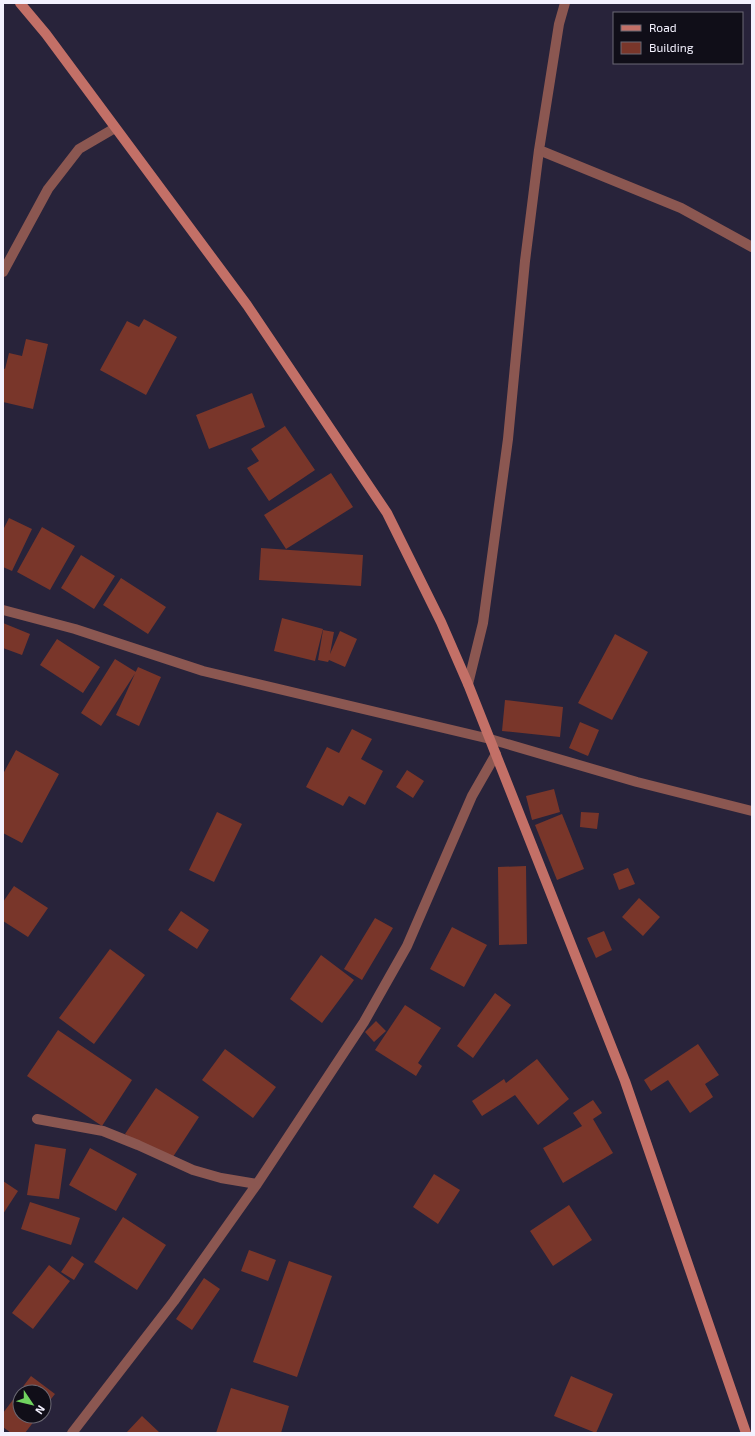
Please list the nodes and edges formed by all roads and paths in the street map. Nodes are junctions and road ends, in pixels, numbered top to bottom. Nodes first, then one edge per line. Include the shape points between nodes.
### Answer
1 (20, 3) edge
2 (565, 3) edge
3 (115, 128) junction
4 (540, 150) junction
5 (752, 247) edge
6 (3, 272) edge
7 (3, 610) edge
8 (468, 684) junction
9 (490, 739) junction
10 (496, 754) junction
11 (752, 811) edge
12 (37, 1118) dead end
13 (257, 1184) junction
14 (72, 1433) edge
15 (746, 1433) edge

1 - 3 street
2 - 4 street via 559,24
3 - 6 street via 79,149 48,190
3 - 8 street via 247,305 387,513 441,622
4 - 5 street via 681,208
4 - 8 street via 525,262 508,439 483,623
7 - 9 street via 75,629 203,671
8 - 9 street
9 - 10 street
9 - 11 street via 637,782
10 - 13 street via 472,796 407,946 364,1022
10 - 15 street via 625,1081
12 - 13 street via 103,1131 193,1170
13 - 14 street via 174,1301

